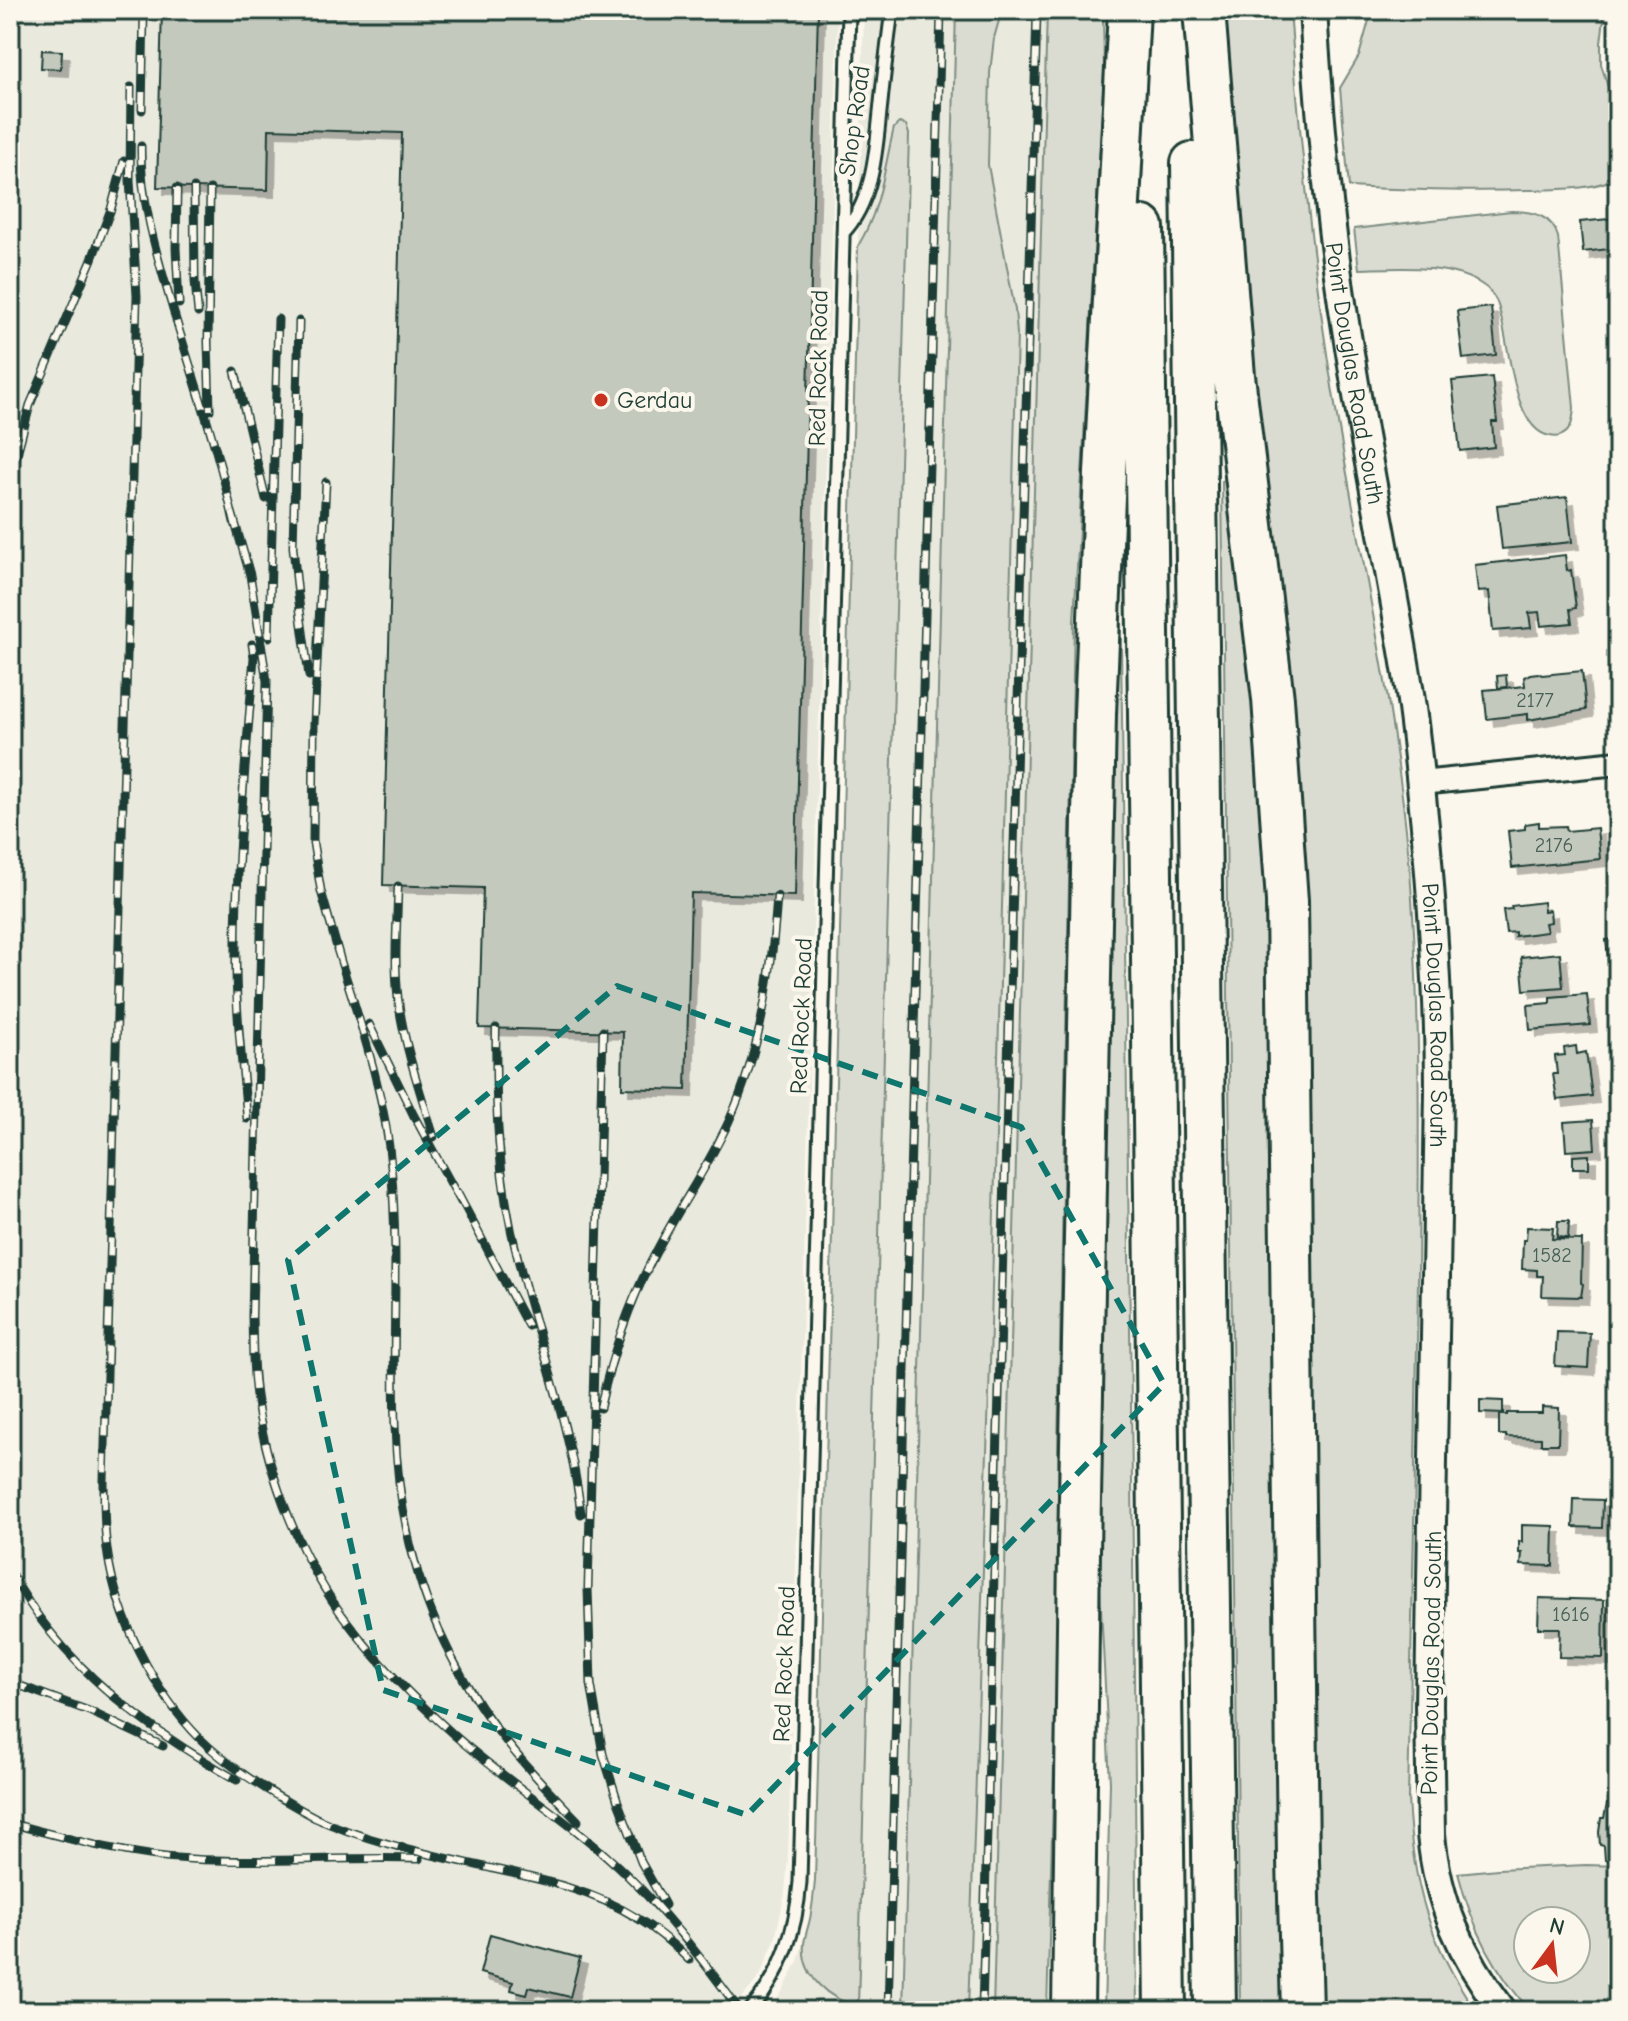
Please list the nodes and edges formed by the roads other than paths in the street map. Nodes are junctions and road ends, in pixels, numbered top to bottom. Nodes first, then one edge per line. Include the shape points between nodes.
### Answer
1 (849, 10) edge
2 (892, 10) edge
3 (1129, 10) edge
4 (1140, 10) edge
5 (1190, 10) edge
6 (1204, 10) edge
7 (1313, 10) edge
8 (843, 233) junction
9 (1618, 763) edge
10 (1421, 783) junction
11 (1162, 1827) junction
12 (750, 2011) edge
13 (1073, 2011) edge
14 (1152, 2011) edge
15 (1165, 2011) edge
16 (1215, 2011) edge
17 (1302, 2011) edge
18 (1503, 2011) edge

1 - 8 lane, Red Rock Road
2 - 8 lane, Shop Road via 872,170 859,211
3 - 13 highway via 1098,630
4 - 11 highway
5 - 16 highway
6 - 17 highway via 1234,376 1273,699 1287,901
7 - 10 street, Point Douglas Road South via 1338,276 1409,683
8 - 12 lane, Red Rock Road via 800,1882 783,1961
9 - 10 street
10 - 18 street, Point Douglas Road South via 1439,1046 1431,1834 1454,1930
11 - 14 highway
11 - 15 highway

